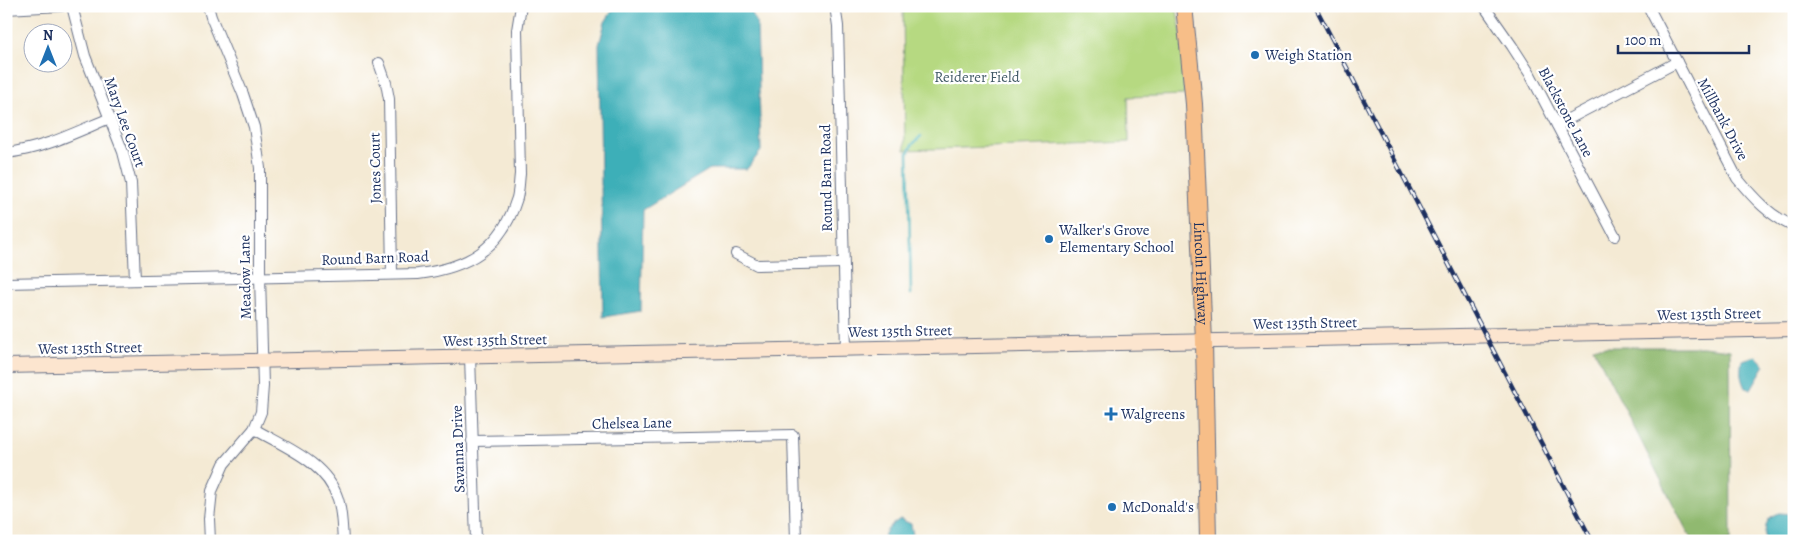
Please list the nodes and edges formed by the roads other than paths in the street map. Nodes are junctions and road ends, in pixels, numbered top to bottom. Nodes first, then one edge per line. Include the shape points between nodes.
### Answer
1 (61, 6) edge
2 (72, 6) edge
3 (208, 6) edge
4 (521, 6) edge
5 (835, 6) edge
6 (1184, 6) edge
7 (1484, 6) edge
8 (1648, 6) edge
9 (6, 9) edge
10 (1677, 62) junction
11 (379, 63) dead end
12 (110, 118) junction
13 (1557, 125) junction
14 (6, 153) edge
15 (1794, 227) edge
16 (1615, 236) dead end
17 (736, 254) dead end
18 (843, 263) junction
19 (392, 274) junction
20 (260, 276) junction
21 (135, 280) junction
22 (6, 283) edge
23 (1794, 328) edge
24 (1204, 342) junction
25 (846, 349) junction
26 (470, 356) junction
27 (262, 360) junction
28 (6, 366) edge
29 (254, 429) junction
30 (472, 441) junction
31 (210, 541) edge
32 (342, 541) edge
33 (476, 541) edge
34 (796, 541) edge
35 (1208, 541) edge

1 - 9 street
2 - 12 street, Mary Lee Court via 84,56
3 - 20 street, Meadow Lane via 254,128 260,168
4 - 19 street, Round Barn Road via 517,30 520,174 517,197 506,222 496,239 477,256 458,266 434,272
5 - 18 street, Round Barn Road
6 - 24 main road, Lincoln Highway via 1194,104
7 - 13 street, Blackstone Lane via 1512,46
8 - 10 street, Millbank Drive
10 - 13 street
10 - 15 street, Millbank Drive via 1737,178 1755,200 1776,218
11 - 19 street, Jones Court via 389,99
12 - 14 street via 47,144 23,152
12 - 21 street, Mary Lee Court via 130,183
13 - 16 street, Blackstone Lane
17 - 18 street via 757,266
18 - 25 street, Round Barn Road
19 - 20 street, Round Barn Road
20 - 21 street, Round Barn Road
20 - 27 street, Meadow Lane
21 - 22 street, Round Barn Road
23 - 24 street, West 135th Street
24 - 25 street, West 135th Street
24 - 35 main road, Lincoln Highway
25 - 26 street, West 135th Street
26 - 27 street, West 135th Street
26 - 30 street, Savanna Drive
27 - 28 street, West 135th Street
27 - 29 street, Meadow Lane via 261,412
29 - 31 street, Meadow Lane via 224,464 212,491
29 - 32 street via 316,466 338,498
30 - 33 street, Savanna Drive
30 - 34 street, Chelsea Lane via 793,435

